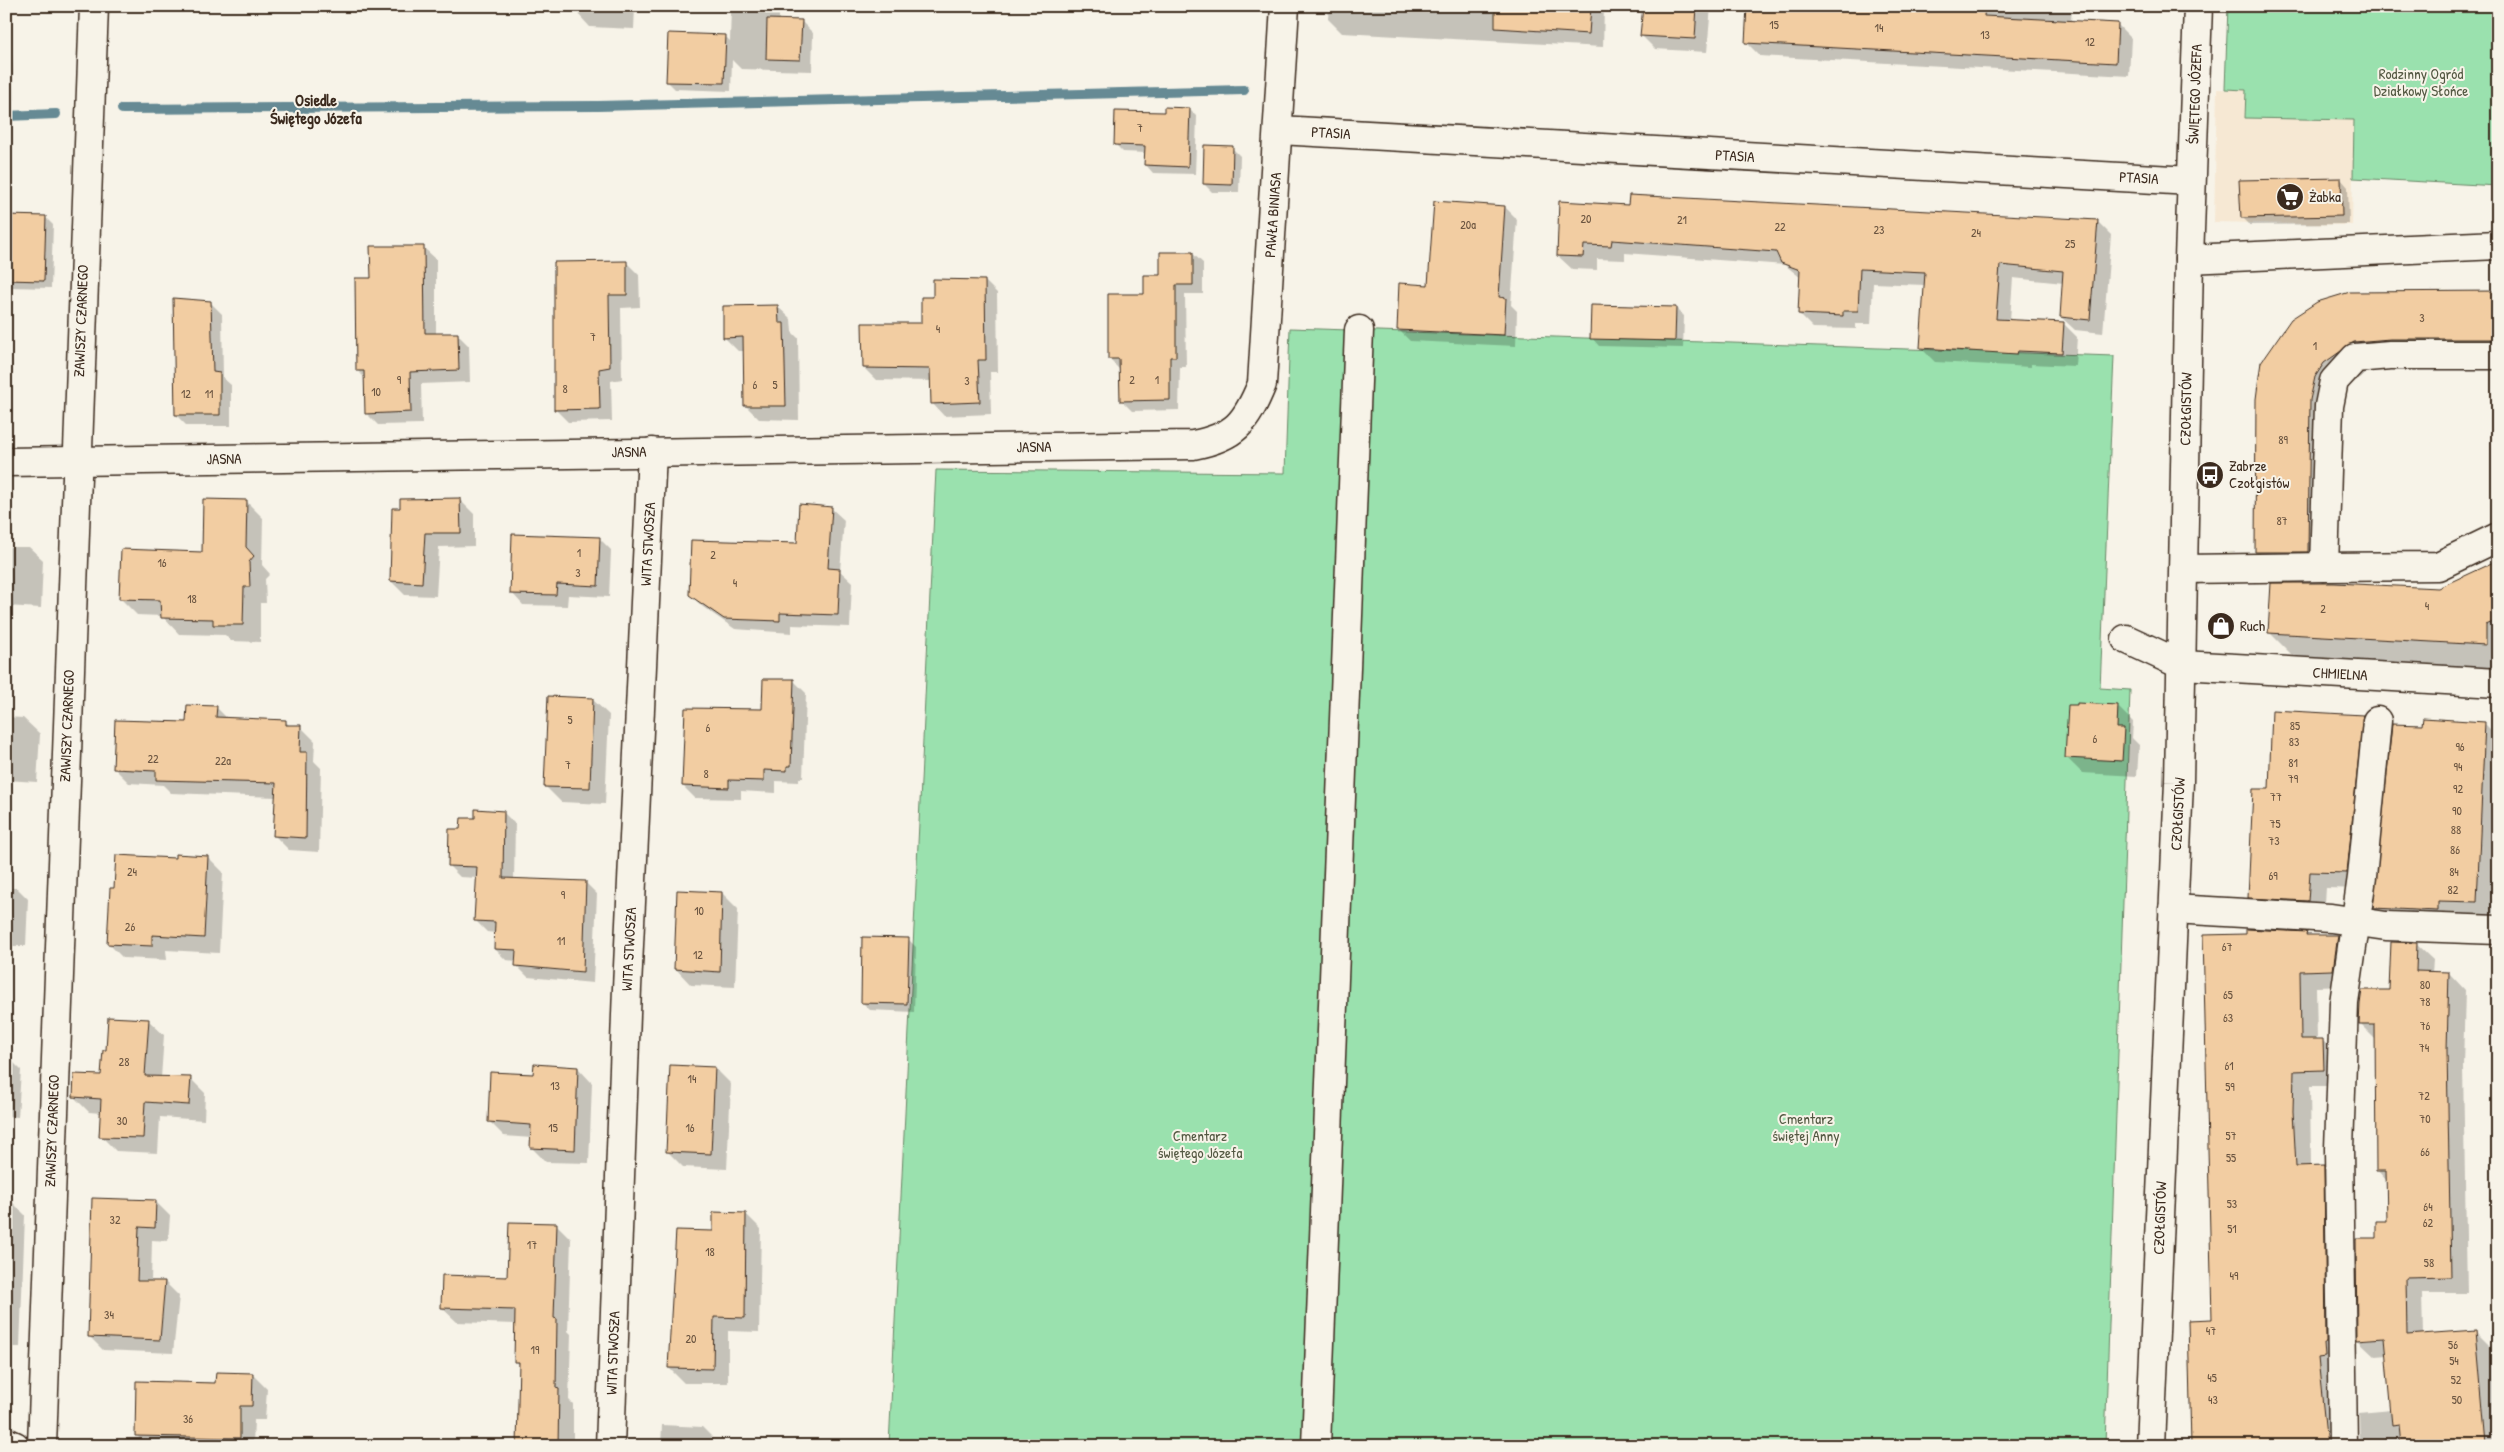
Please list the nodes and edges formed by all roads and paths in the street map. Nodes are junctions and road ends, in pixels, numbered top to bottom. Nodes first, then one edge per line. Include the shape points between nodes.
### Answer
1 (94, 6) edge
2 (1285, 6) edge
3 (2198, 6) edge
4 (1279, 130) junction
5 (2191, 181) junction
6 (2498, 245) edge
7 (2189, 259) junction
8 (1359, 330) dead end
9 (2498, 355) edge
10 (1245, 420) joint
11 (652, 452) junction
12 (76, 461) junction
13 (6, 462) edge
14 (2498, 538) edge
15 (2324, 567) junction
16 (2184, 569) junction
17 (2126, 639) dead end
18 (2182, 664) junction
19 (2498, 683) edge
20 (2378, 722) dead end
21 (2173, 909) junction
22 (2354, 922) junction
23 (2498, 930) edge
24 (6, 1442) edge
25 (15, 1446) edge
26 (42, 1446) edge
27 (610, 1446) edge
28 (1316, 1446) edge
29 (2150, 1446) edge
30 (2343, 1446) edge

1 - 12 street, ZAWISZY CZARNEGO
2 - 4 street, PAWŁA BINIASA
3 - 5 street, ŚWIĘTEGO JÓZEFA
4 - 5 street, PTASIA
4 - 10 street, PAWŁA BINIASA via 1262,384
5 - 7 street, CZOŁGISTÓW
6 - 7 street
7 - 16 street, CZOŁGISTÓW
8 - 28 street
9 - 15 street via 2355,358 2334,381 2329,406
10 - 11 street, JASNA via 1231,433 1193,445
11 - 12 street, JASNA
11 - 27 street, WITA STWOSZA via 626,1008
12 - 13 street, JASNA
12 - 26 street, ZAWISZY CZARNEGO
14 - 15 street via 2438,566
15 - 16 street
16 - 18 street, CZOŁGISTÓW
17 - 18 street
18 - 19 street, CHMIELNA
18 - 21 street, CZOŁGISTÓW
20 - 22 street
21 - 22 street
21 - 29 street, CZOŁGISTÓW
22 - 23 street
22 - 30 street via 2344,1003 2339,1149
24 - 25 street

